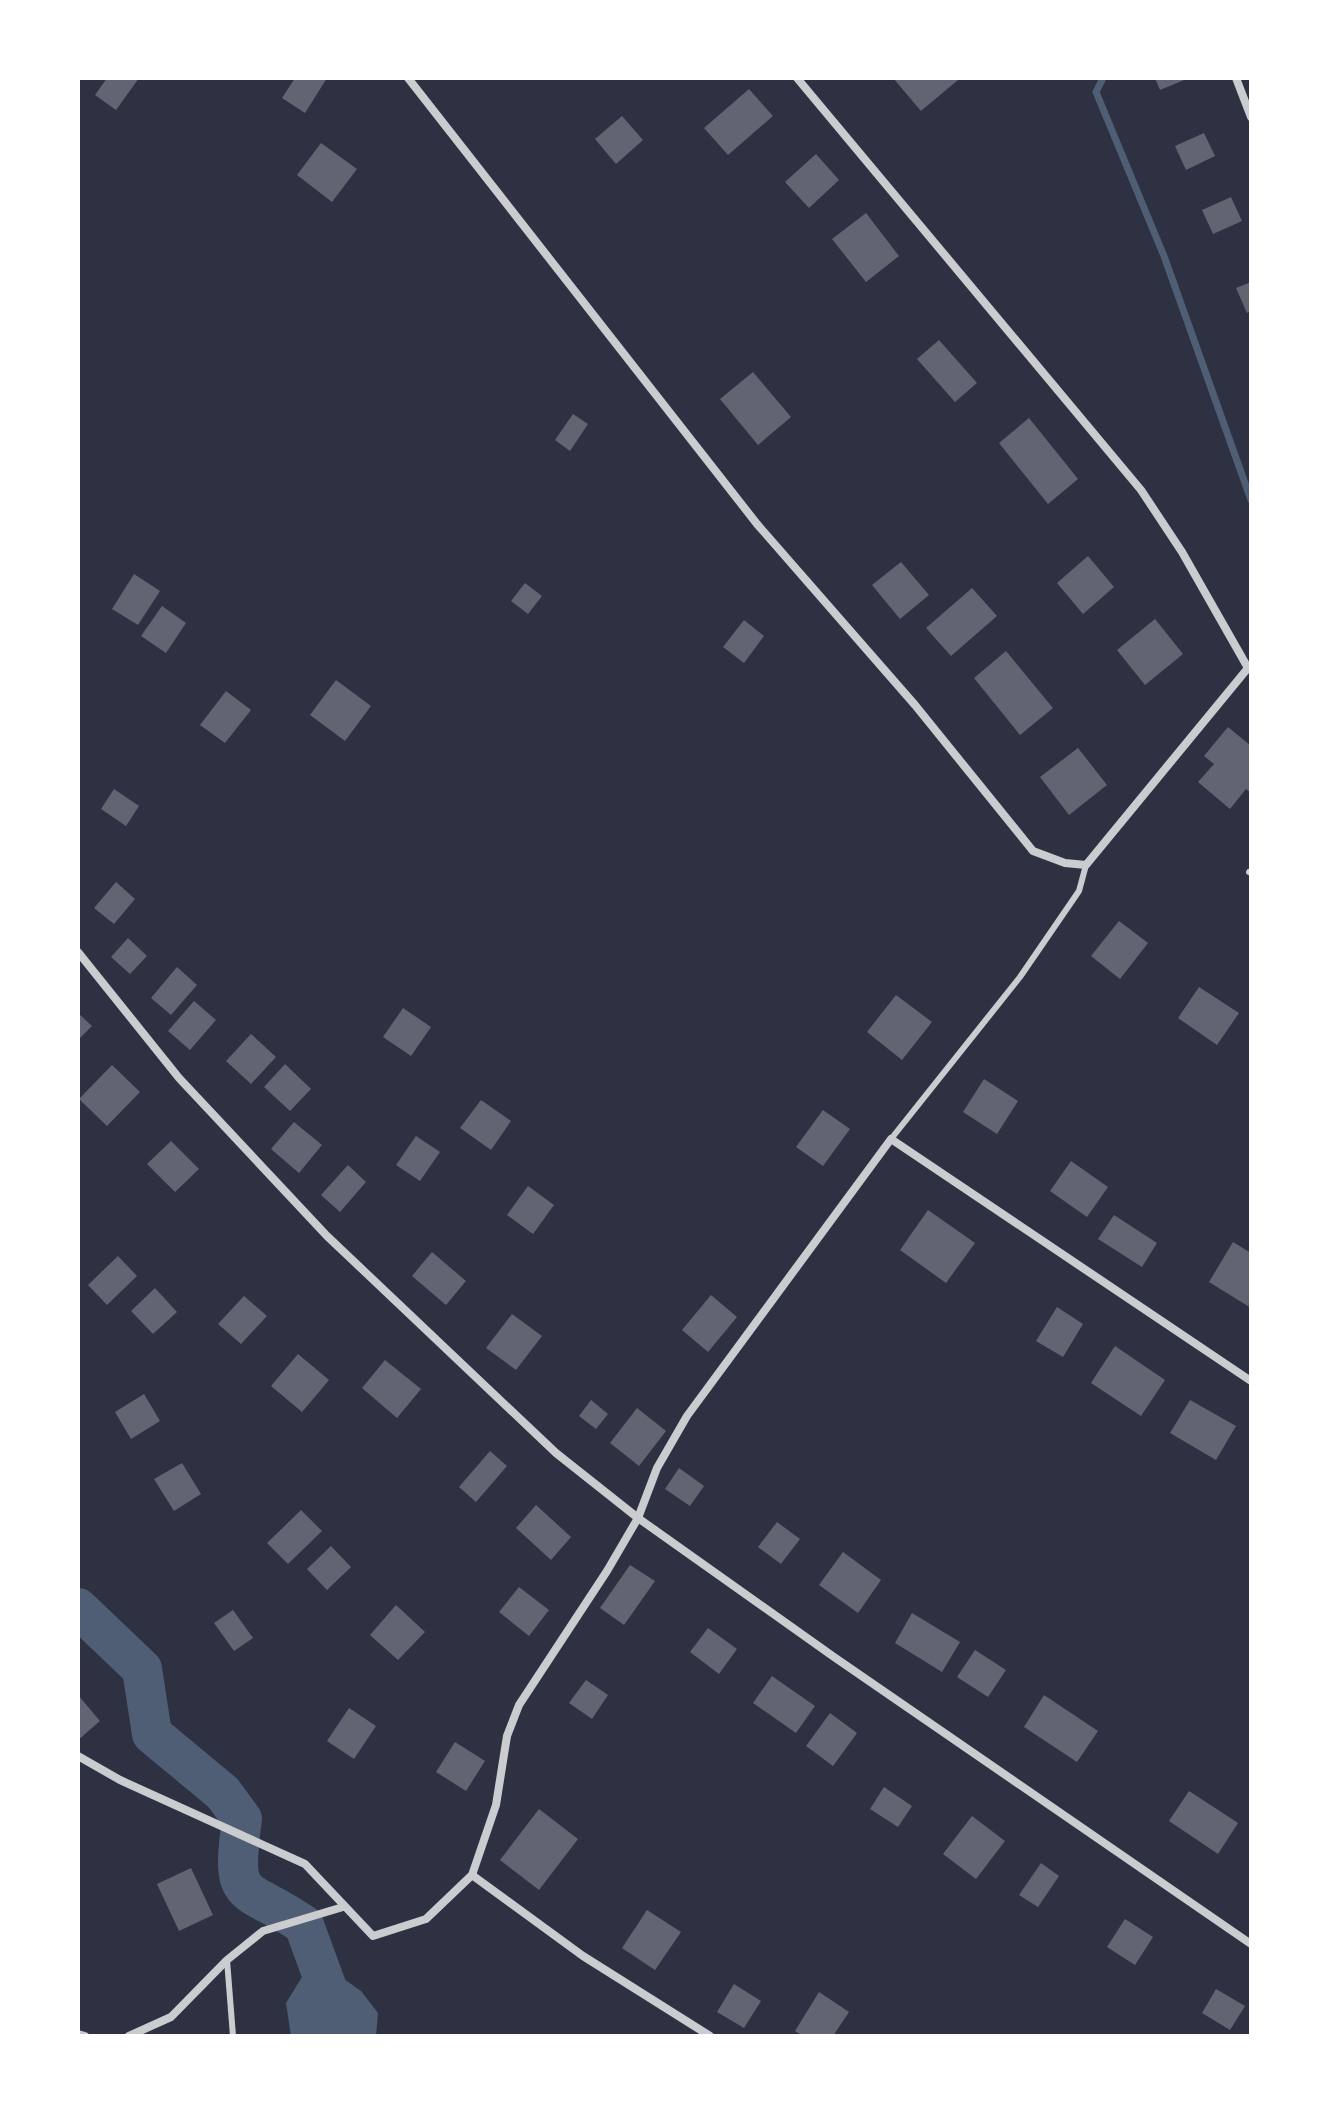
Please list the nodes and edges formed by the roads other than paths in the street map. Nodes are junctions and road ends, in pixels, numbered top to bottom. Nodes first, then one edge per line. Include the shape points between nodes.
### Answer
1 (408, 78) edge
2 (797, 78) edge
3 (1236, 78) edge
4 (1251, 117) edge
5 (1249, 668) edge
6 (1086, 865) junction
7 (78, 952) edge
8 (891, 1139) junction
9 (1251, 1381) edge
10 (638, 1518) junction
11 (78, 1756) edge
12 (472, 1875) junction
13 (343, 1907) junction
14 (1251, 1944) edge
15 (227, 1960) junction
16 (78, 2034) edge
17 (85, 2036) edge
18 (129, 2036) edge
19 (233, 2036) edge
20 (710, 2036) edge

1 - 6 street via 757,524 1033,851
2 - 5 street via 1141,490
3 - 4 street
5 - 6 street
6 - 8 lane via 1079,891 1020,977
7 - 10 street via 179,1078 327,1236 556,1453
8 - 9 street
8 - 10 street via 687,1416 657,1468
10 - 12 street via 519,1705 507,1736 496,1805
10 - 14 street
11 - 13 street via 303,1863
12 - 13 street via 426,1919 373,1936
12 - 20 street via 583,1956
13 - 15 street via 263,1931
15 - 18 street via 171,2017
15 - 19 lane
16 - 17 street

